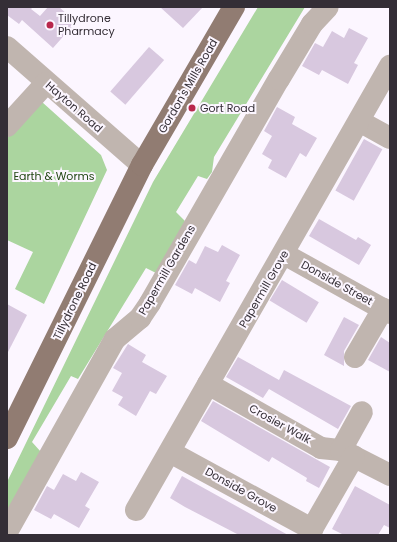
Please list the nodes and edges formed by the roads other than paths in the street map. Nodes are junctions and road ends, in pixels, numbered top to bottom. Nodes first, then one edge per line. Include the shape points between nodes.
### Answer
1 (234, 7) edge
2 (328, 7) edge
3 (7, 47) edge
4 (390, 66) edge
5 (46, 83) junction
6 (359, 121) junction
7 (7, 126) edge
8 (390, 138) edge
9 (142, 165) junction
10 (284, 254) junction
11 (387, 311) edge
12 (355, 357) dead end
13 (208, 384) junction
14 (362, 412) dead end
15 (7, 438) edge
16 (170, 452) junction
17 (347, 453) junction
18 (390, 475) edge
19 (136, 510) dead end
20 (7, 532) edge

1 - 9 main road, Gordon's Mills Road
2 - 20 street, Papermill Gardens via 312,24 140,318 115,339
3 - 5 street, Hayton Road
4 - 6 street, Papermill Grove
5 - 7 street
5 - 9 street, Hayton Road
6 - 8 street
6 - 10 street, Papermill Grove
9 - 15 main road, Tillydrone Road
10 - 11 street, Donside Street
10 - 13 street, Papermill Grove
11 - 12 street
13 - 16 street, Papermill Grove
13 - 17 street, Crosier Walk via 321,448
14 - 17 street
16 - 17 street, Donside Grove via 312,529
16 - 19 street, Papermill Grove
17 - 18 street

